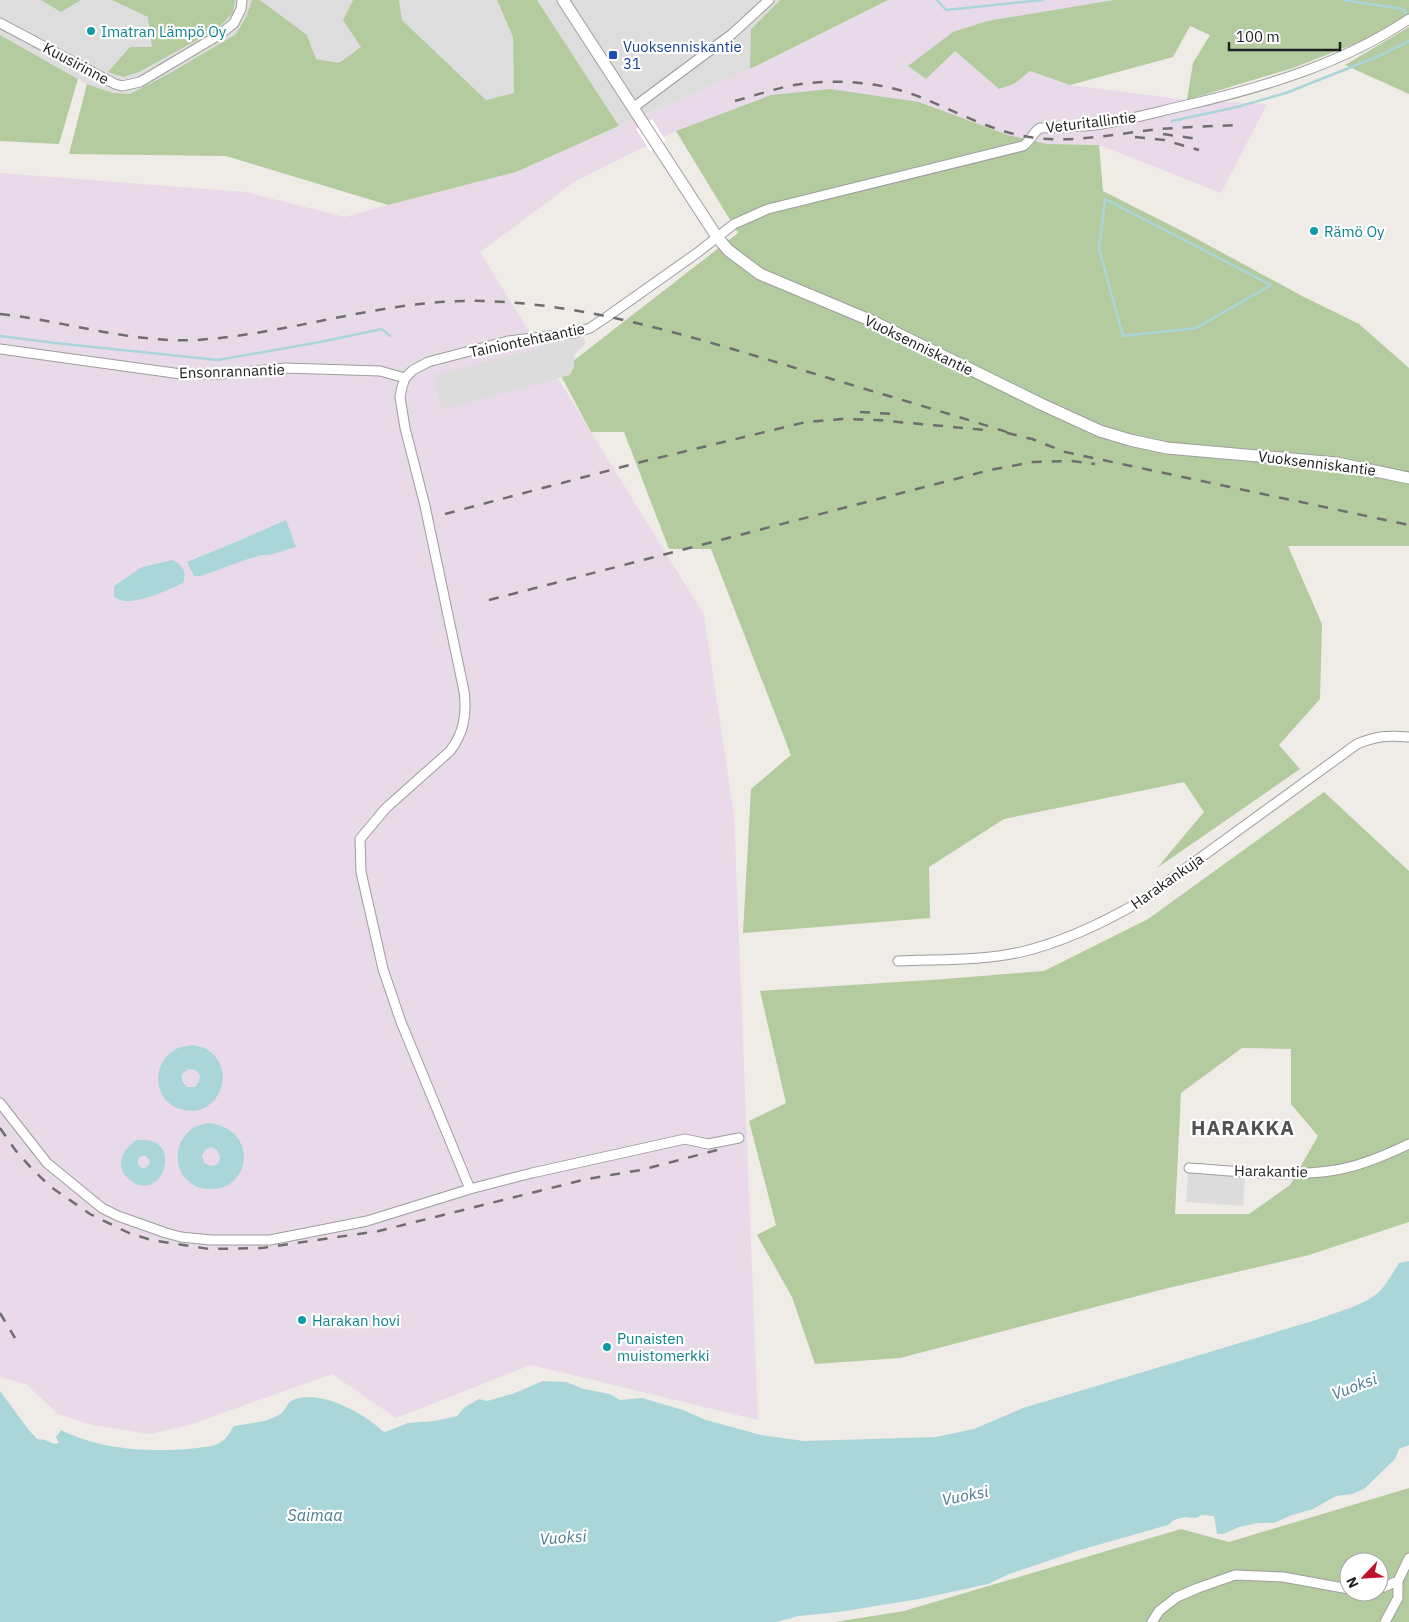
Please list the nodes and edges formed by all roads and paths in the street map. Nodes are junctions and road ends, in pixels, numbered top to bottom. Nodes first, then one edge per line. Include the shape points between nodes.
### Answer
1 (242, 0) edge
2 (564, 0) edge
3 (769, 0) edge
4 (1409, 19) edge
5 (0, 23) edge
6 (634, 107) junction
7 (717, 237) junction
8 (0, 349) edge
9 (406, 378) junction
10 (1409, 478) edge
11 (1409, 737) edge
12 (898, 961) dead end
13 (0, 1103) edge
14 (739, 1138) dead end
15 (1409, 1144) edge
16 (1189, 1168) dead end
17 (470, 1189) junction
18 (1409, 1558) edge
19 (1398, 1581) junction
20 (1389, 1585) edge
21 (1339, 1587) edge
22 (1152, 1622) edge
23 (1385, 1622) edge

1 - 5 street, Kuusirinne via 238,16 227,29 140,82 122,86
2 - 6 street, Vuoksenniskantie
3 - 6 street via 732,34
4 - 7 street, Veturitallintie via 1340,57 1268,83 1131,118 1094,125 1040,128 1023,146 784,204 754,214
6 - 7 street, Vuoksenniskantie
7 - 9 street, Tainiontehtaantie via 590,328 508,341 428,362
7 - 10 street, Vuoksenniskantie via 728,250 760,274 872,321 1100,431 1167,448 1337,463
8 - 9 street, Ensonrannantie via 181,374 284,368 380,371
9 - 17 street via 400,397 464,691 464,724 459,740 450,751 386,808 360,839 361,872 383,970
11 - 12 street, Harakankuja via 1391,735 1357,744 1141,901 1076,934 1019,952
13 - 17 street via 47,1163 102,1208 181,1237 270,1240 367,1221
14 - 17 street via 708,1144 685,1140
15 - 16 street, Harakantie via 1337,1170 1294,1174
18 - 19 street
19 - 20 street
19 - 23 street via 1398,1598
21 - 22 street via 1283,1577 1235,1575 1177,1597 1159,1611

